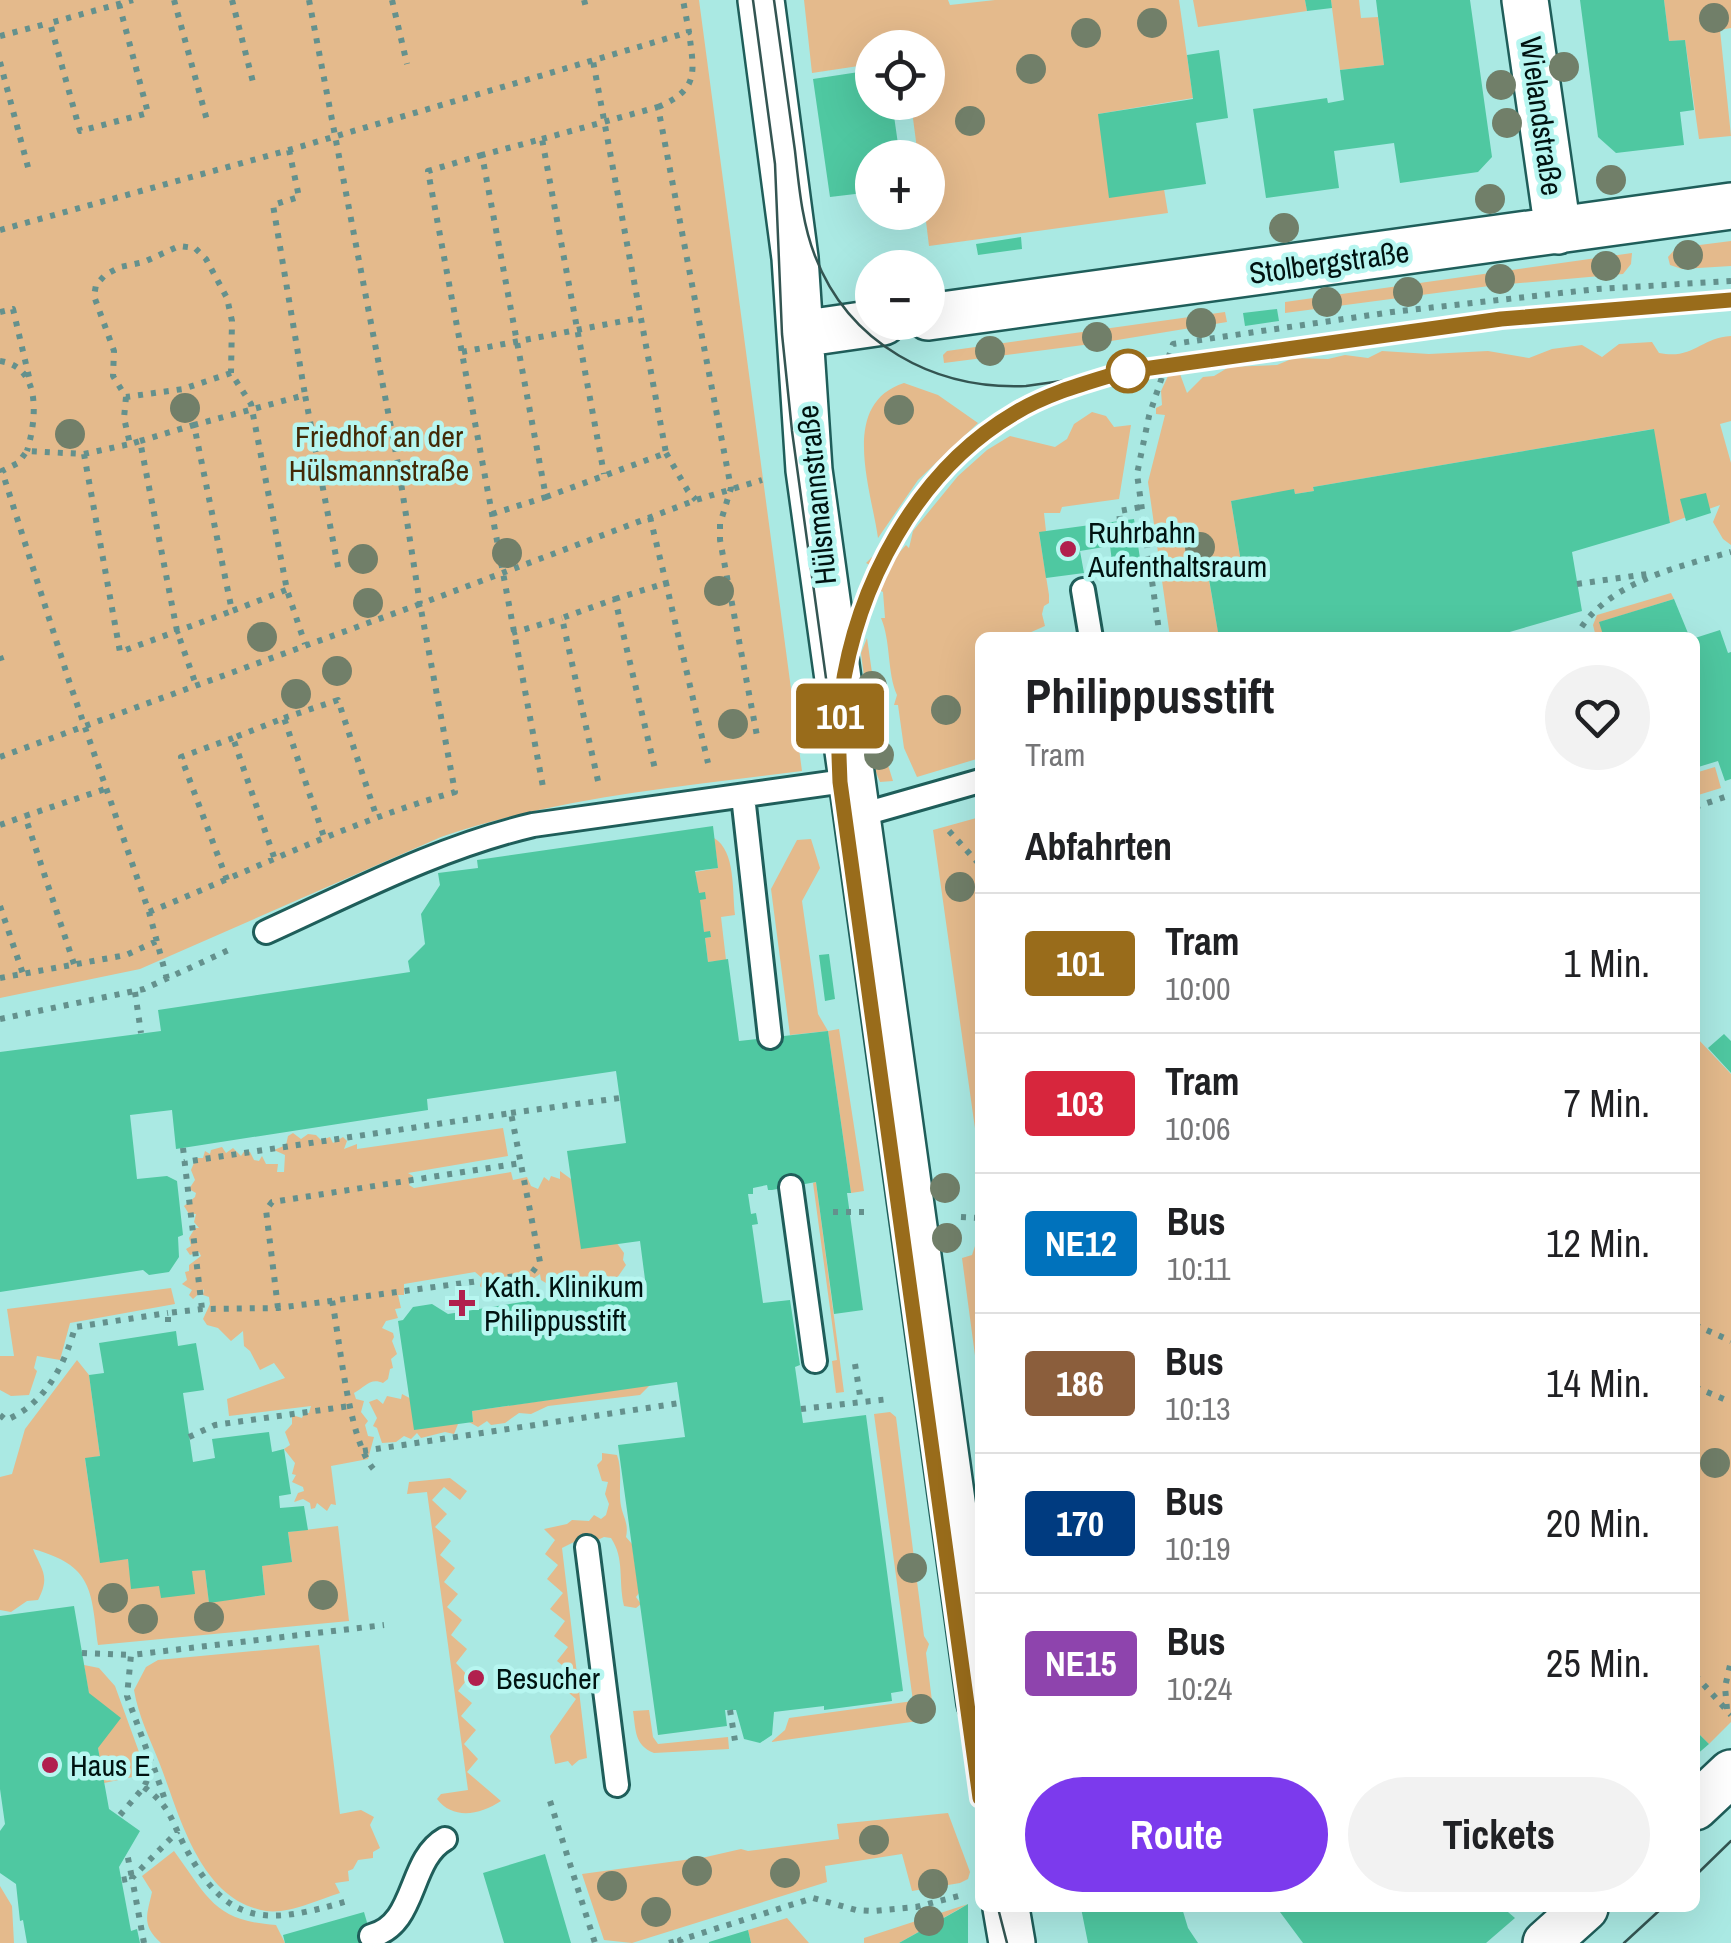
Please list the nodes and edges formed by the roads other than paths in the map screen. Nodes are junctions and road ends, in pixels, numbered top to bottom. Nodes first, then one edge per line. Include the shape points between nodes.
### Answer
1 (762, 0) edge
2 (1524, 0) edge
3 (1731, 206) edge
4 (1558, 231) junction
5 (945, 314) edge
6 (855, 326) edge
7 (800, 334) junction
8 (1083, 590) dead end
9 (1090, 632) edge
10 (975, 782) edge
11 (742, 796) junction
12 (854, 798) junction
13 (266, 932) road end
14 (770, 1037) dead end
15 (791, 1187) dead end
16 (816, 1361) dead end
17 (588, 1546) dead end
18 (975, 1666) edge
19 (1731, 1773) edge
20 (618, 1785) dead end
21 (1700, 1802) edge
22 (444, 1839) dead end
23 (1007, 1912) edge
24 (1581, 1912) edge
25 (371, 1936) dead end
26 (1012, 1943) edge
27 (1546, 1943) edge

1 - 7 street, Hülsmannstraße
2 - 4 street, Wielandstraße
3 - 4 street, Stolbergstraße
4 - 5 street, Stolbergstraße
6 - 7 street
7 - 12 street, Hülsmannstraße via 809,470
8 - 9 lane
10 - 12 lane
11 - 12 lane
11 - 13 lane via 480,838
11 - 14 lane
12 - 18 street, Hülsmannstraße
15 - 16 lane
17 - 20 lane
19 - 21 street
22 - 25 lane via 432,1848 394,1924
23 - 26 street
24 - 27 street

